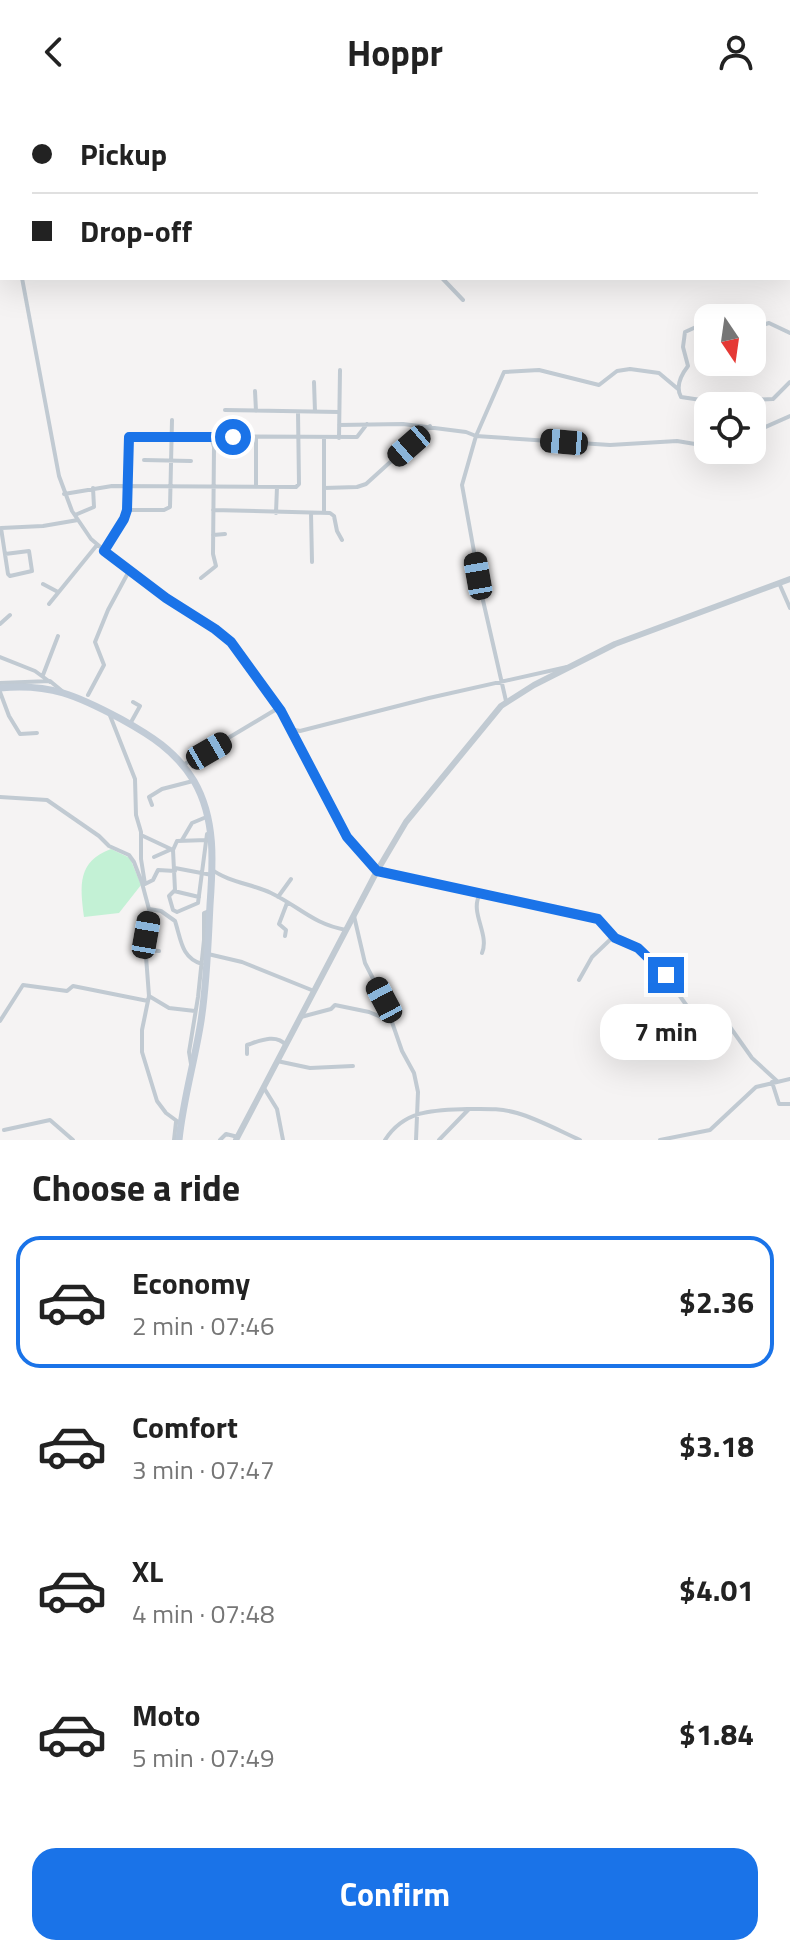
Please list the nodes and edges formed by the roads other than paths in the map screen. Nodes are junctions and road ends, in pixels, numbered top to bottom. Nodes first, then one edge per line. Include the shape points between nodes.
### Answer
1 (22, 280) edge
2 (444, 280) edge
3 (463, 300) dead end
4 (766, 324) edge
5 (694, 328) edge
6 (790, 333) edge
7 (340, 370) dead end
8 (314, 382) dead end
9 (790, 382) edge
10 (678, 389) junction
11 (255, 391) dead end
12 (225, 410) dead end
13 (256, 411) junction
14 (298, 412) junction
15 (315, 412) junction
16 (339, 412) junction
17 (790, 416) edge
18 (172, 420) dead end
19 (368, 423) junction
20 (339, 425) junction
21 (430, 426) junction
22 (766, 427) edge
23 (170, 436) junction
24 (211, 436) junction
25 (476, 436) junction
26 (256, 437) junction
27 (300, 438) junction
28 (324, 438) junction
29 (339, 438) junction
30 (694, 444) edge
31 (144, 460) dead end
32 (170, 461) junction
33 (191, 461) dead end
34 (127, 486) junction
35 (170, 486) junction
36 (212, 487) junction
37 (277, 487) junction
38 (93, 488) junction
39 (256, 488) junction
40 (324, 488) junction
41 (64, 494) junction
42 (127, 510) junction
43 (213, 510) junction
44 (276, 513) junction
45 (311, 513) junction
46 (324, 513) junction
47 (76, 517) junction
48 (0, 528) edge
49 (225, 534) dead end
50 (213, 535) junction
51 (342, 540) dead end
52 (97, 545) junction
53 (104, 551) junction
54 (5, 554) junction
55 (312, 562) dead end
56 (129, 571) junction
57 (201, 578) dead end
58 (790, 579) edge
59 (779, 583) junction
60 (43, 584) dead end
61 (58, 592) junction
62 (49, 604) dead end
63 (790, 608) edge
64 (10, 615) dead end
65 (0, 624) edge
66 (58, 636) dead end
67 (0, 657) edge
68 (573, 666) junction
69 (43, 675) junction
70 (502, 679) junction
71 (50, 685) junction
72 (0, 688) edge
73 (88, 695) dead end
74 (506, 701) junction
75 (133, 702) dead end
76 (277, 708) junction
77 (109, 713) junction
78 (130, 724) junction
79 (290, 729) junction
80 (37, 733) dead end
81 (183, 765) junction
82 (193, 781) junction
83 (0, 797) edge
84 (152, 805) dead end
85 (205, 805) junction
86 (204, 818) junction
87 (141, 835) junction
88 (182, 840) junction
89 (207, 840) junction
90 (172, 849) junction
91 (154, 857) dead end
92 (208, 857) junction
93 (203, 864) junction
94 (175, 869) junction
95 (377, 871) junction
96 (212, 872) junction
97 (202, 874) junction
98 (291, 879) dead end
99 (144, 884) junction
100 (173, 891) junction
101 (480, 894) junction
102 (199, 897) junction
103 (278, 897) junction
104 (287, 903) junction
105 (149, 909) junction
106 (179, 912) junction
107 (170, 916) junction
108 (354, 916) junction
109 (346, 930) junction
110 (285, 936) dead end
111 (614, 936) junction
112 (206, 940) junction
113 (484, 944) dead end
114 (145, 950) junction
115 (159, 951) dead end
116 (208, 954) junction
117 (202, 964) junction
118 (579, 980) dead end
119 (314, 991) junction
120 (148, 999) junction
121 (199, 1011) junction
122 (301, 1017) junction
123 (0, 1021) edge
124 (393, 1022) junction
125 (286, 1045) junction
126 (247, 1054) dead end
127 (277, 1061) junction
128 (353, 1066) dead end
129 (790, 1079) edge
130 (774, 1081) junction
131 (264, 1088) junction
132 (790, 1104) edge
133 (469, 1109) junction
134 (417, 1113) junction
135 (178, 1122) junction
136 (4, 1130) dead end
137 (237, 1138) edge
138 (73, 1140) edge
139 (176, 1140) edge
140 (220, 1140) edge
141 (283, 1140) edge
142 (385, 1140) edge
143 (416, 1140) edge
144 (439, 1140) edge
145 (580, 1140) edge
146 (660, 1140) edge

1 - 41 street
2 - 3 street
4 - 6 street
5 - 10 street via 685,332 688,366
7 - 16 street
8 - 15 street
9 - 10 street via 772,399 696,400 682,398
10 - 25 street via 659,373 638,370 617,371 599,385 539,370 507,371
11 - 13 street
12 - 13 street
13 - 14 street
14 - 15 street
14 - 27 street
15 - 16 street
16 - 20 street
17 - 22 street
18 - 23 street
19 - 20 street
19 - 21 street
19 - 29 street via 357,437
20 - 29 street
21 - 25 street
21 - 40 street via 366,484
23 - 24 street
23 - 32 street
23 - 34 street via 129,437
24 - 26 street
24 - 36 street
25 - 30 street via 610,445
25 - 70 street via 463,492
26 - 27 street
26 - 39 street
27 - 28 street
27 - 37 street via 299,484
28 - 29 street
28 - 40 street
31 - 32 street
32 - 33 street
32 - 35 street
34 - 35 street
34 - 38 street
34 - 42 street
35 - 36 street
35 - 42 street via 167,510
36 - 39 street
36 - 43 street
37 - 39 street
37 - 44 street
38 - 41 street
38 - 47 street via 94,507
40 - 46 street
41 - 47 street
42 - 53 street
43 - 44 street
43 - 50 street
44 - 45 street
45 - 46 street
45 - 55 street
46 - 51 street via 333,514
47 - 48 street via 43,526
47 - 52 street
48 - 54 street
49 - 50 street
50 - 57 street via 216,566
52 - 53 street
52 - 61 street
53 - 56 street
54 - 54 street via 10,576 32,571 29,551
56 - 73 street via 95,642 104,665
56 - 76 street via 228,639
58 - 59 street
59 - 63 street
59 - 68 street via 620,642
60 - 61 street
61 - 62 street
64 - 65 street
66 - 69 street
67 - 69 street
68 - 70 street
68 - 74 street
69 - 71 street
70 - 74 street
70 - 79 street via 300,731
71 - 72 main road
71 - 77 main road
72 - 80 street via 20,734
74 - 95 street via 412,814
75 - 78 street via 140,706
76 - 79 street
76 - 81 street
77 - 78 main road
77 - 87 street via 135,779
78 - 81 main road
79 - 95 street via 347,837
81 - 82 main road
82 - 84 street via 162,789 149,797
82 - 85 main road
83 - 99 street via 53,803 129,855
85 - 86 street
85 - 92 main road via 211,832
86 - 88 street via 192,823
86 - 89 street
87 - 90 street
87 - 99 street
88 - 89 street
88 - 90 street
89 - 92 street
90 - 91 street
90 - 94 street
92 - 93 street
92 - 96 main road
93 - 96 street
93 - 97 street
94 - 97 street
94 - 99 street via 158,870
94 - 100 street
95 - 101 street
95 - 108 street
96 - 97 street
96 - 103 street
96 - 112 main road
97 - 102 street
98 - 103 street
99 - 105 street
100 - 102 street
100 - 106 street via 169,896 173,910
101 - 111 street via 598,919
101 - 113 street via 476,904
102 - 106 street via 198,904
103 - 104 street
104 - 109 street via 322,924
104 - 110 street via 279,924
105 - 107 street
105 - 114 street
106 - 107 street
107 - 117 street via 181,947
108 - 109 street
108 - 124 street via 365,963
109 - 119 street
111 - 118 street via 592,956
111 - 130 street via 661,969 690,1010 730,1027
112 - 116 main road
112 - 117 street
114 - 115 street
114 - 120 street
116 - 119 street
116 - 121 main road
117 - 121 street
119 - 122 street
120 - 121 street
120 - 123 street via 73,986 67,991 23,985
120 - 135 street via 143,1060 157,1101
121 - 135 main road via 193,1066
122 - 124 street via 335,1005
122 - 125 street
124 - 134 street via 414,1073
125 - 126 street via 277,1039 261,1040 247,1045
125 - 127 street
127 - 128 street via 310,1068
127 - 131 street
129 - 130 street
130 - 132 street via 779,1104
130 - 146 street via 756,1087 710,1130
131 - 137 street
131 - 141 street via 277,1109
133 - 134 street
133 - 144 street
133 - 145 street via 516,1113
134 - 142 street via 394,1127
134 - 143 street
135 - 139 main road
136 - 138 street via 50,1120
137 - 140 street via 226,1134

